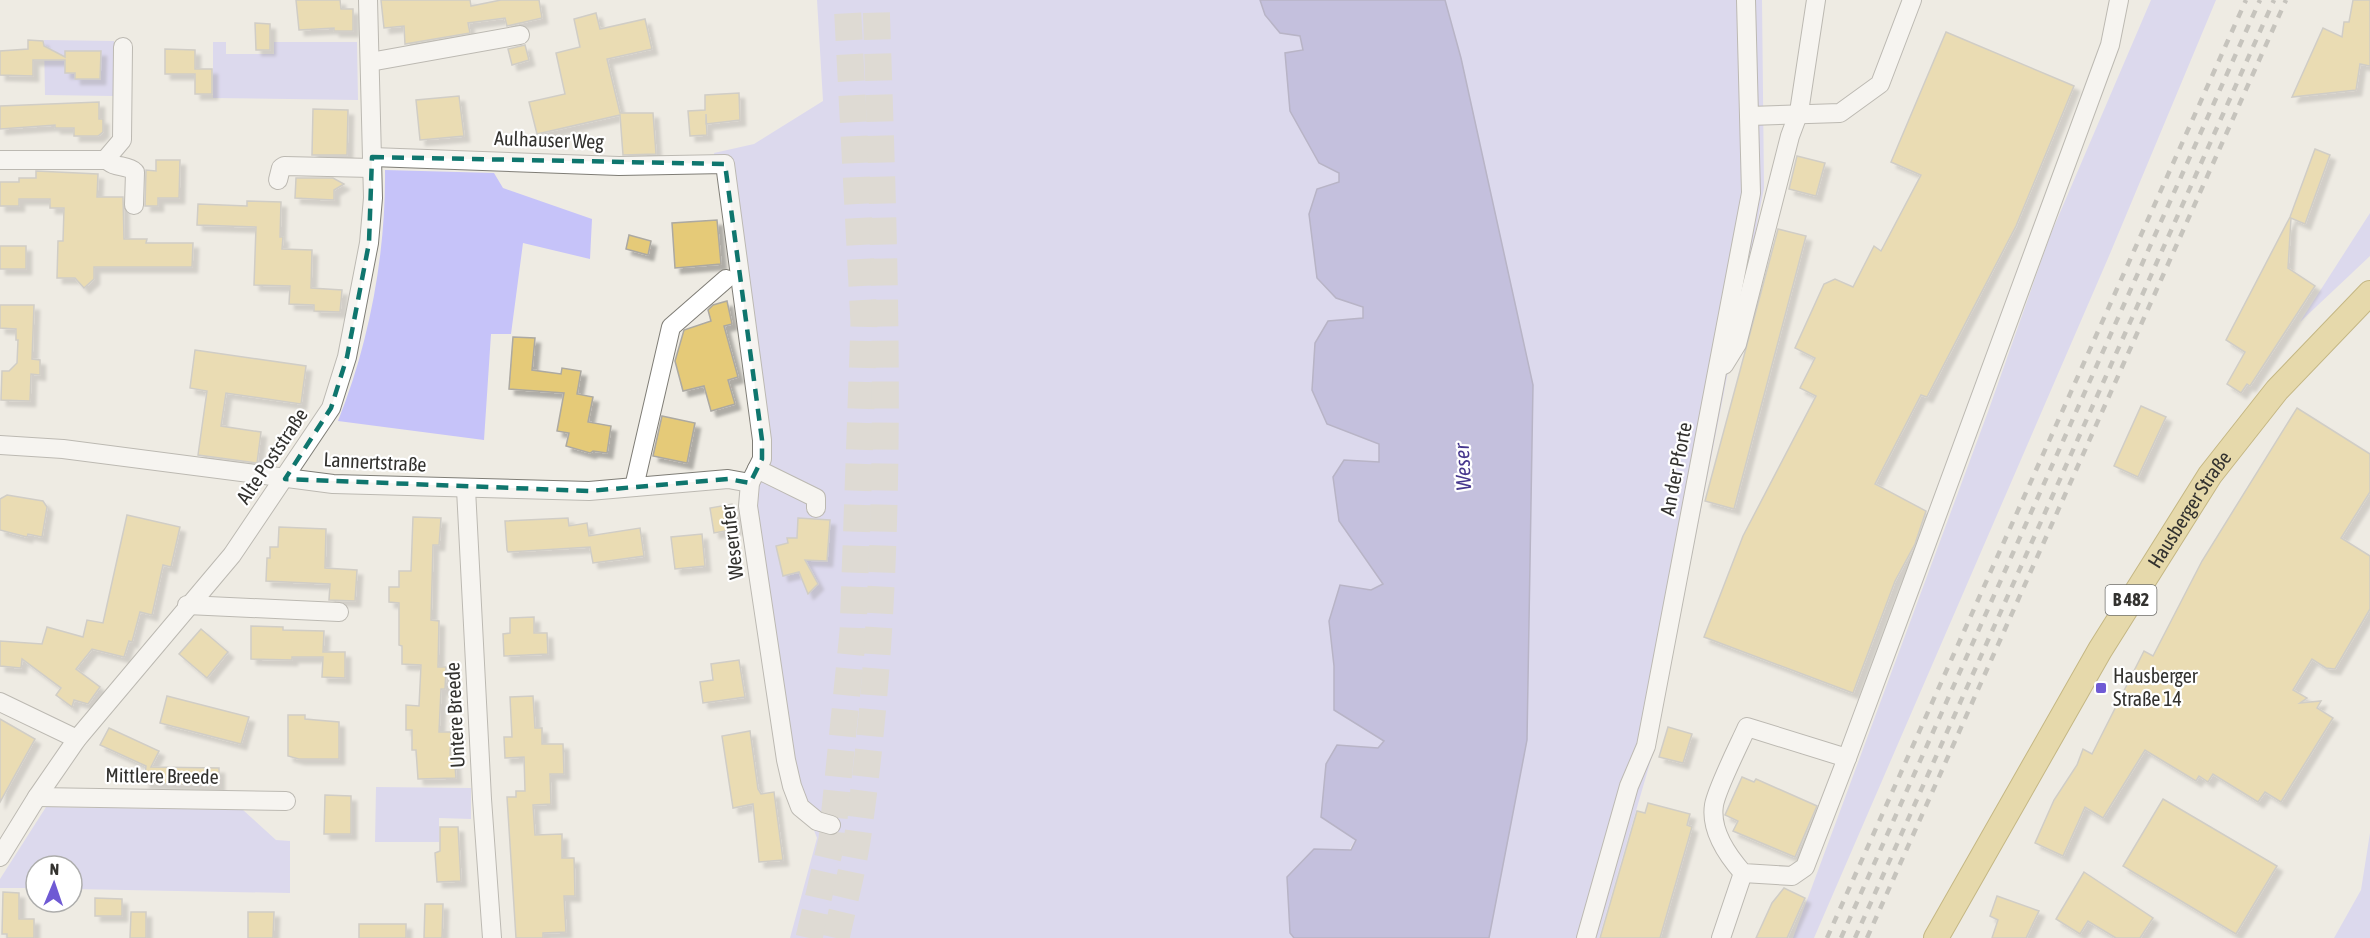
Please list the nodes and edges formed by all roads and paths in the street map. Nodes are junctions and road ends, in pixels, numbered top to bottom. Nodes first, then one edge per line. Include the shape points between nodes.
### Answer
1 (368, 0) edge
2 (1746, 0) edge
3 (1816, 0) edge
4 (1912, 0) edge
5 (2119, 0) edge
6 (520, 35) dead end
7 (123, 47) dead end
8 (370, 62) junction
9 (1799, 112) junction
10 (1749, 116) junction
11 (106, 159) junction
12 (0, 160) edge
13 (372, 163) junction
14 (725, 164) joint
15 (278, 180) dead end
16 (134, 205) dead end
17 (726, 279) dead end
18 (2370, 293) edge
19 (1717, 377) junction
20 (0, 445) edge
21 (754, 476) junction
22 (285, 479) junction
23 (634, 487) junction
24 (466, 489) junction
25 (816, 508) dead end
26 (187, 605) junction
27 (339, 612) dead end
28 (0, 702) edge
29 (77, 740) junction
30 (1847, 758) junction
31 (37, 797) junction
32 (286, 801) dead end
33 (831, 825) dead end
34 (0, 857) edge
35 (1743, 873) junction
36 (492, 938) edge
37 (1586, 938) edge
38 (1721, 938) edge
39 (1936, 938) edge

1 - 8 street, Alte Poststraße
2 - 10 street, An der Pforte
3 - 9 street
4 - 9 street via 1880,84 1840,113
5 - 30 street via 2110,45
6 - 8 street
7 - 11 street via 122,140
8 - 13 street, Alte Poststraße
9 - 10 street
9 - 19 street via 1737,344
10 - 19 street, An der Pforte via 1751,193
11 - 12 street
11 - 16 street via 135,172
13 - 14 street, Aulhauser Weg
13 - 15 street, Aulhauser Weg via 284,166
13 - 22 street, Alte Poststraße via 369,243 348,357 331,408
14 - 21 street, Weserufer via 762,440 762,459
17 - 23 street via 671,327
18 - 39 main road, Hausberger Straße / B 482 via 2277,390 2210,475 2100,650
19 - 37 street, An der Pforte via 1646,746 1629,786
20 - 22 street, Lannertstraße via 63,449
21 - 23 street, Lannertstraße
21 - 25 street via 816,498
21 - 33 street, Weserufer via 748,506 786,760 800,807 817,821
22 - 24 street, Lannertstraße
22 - 26 street, Alte Poststraße via 232,555
23 - 24 street, Lannertstraße via 589,491
24 - 36 street, Untere Breede
26 - 27 street
26 - 29 street, Alte Poststraße
28 - 29 street
29 - 31 street, Alte Poststraße
30 - 35 street via 1805,867 1792,876
30 - 35 street via 1747,726 1714,806 1717,830 1728,856
31 - 32 street, Mittlere Breede
31 - 34 street, Alte Poststraße
35 - 38 street

